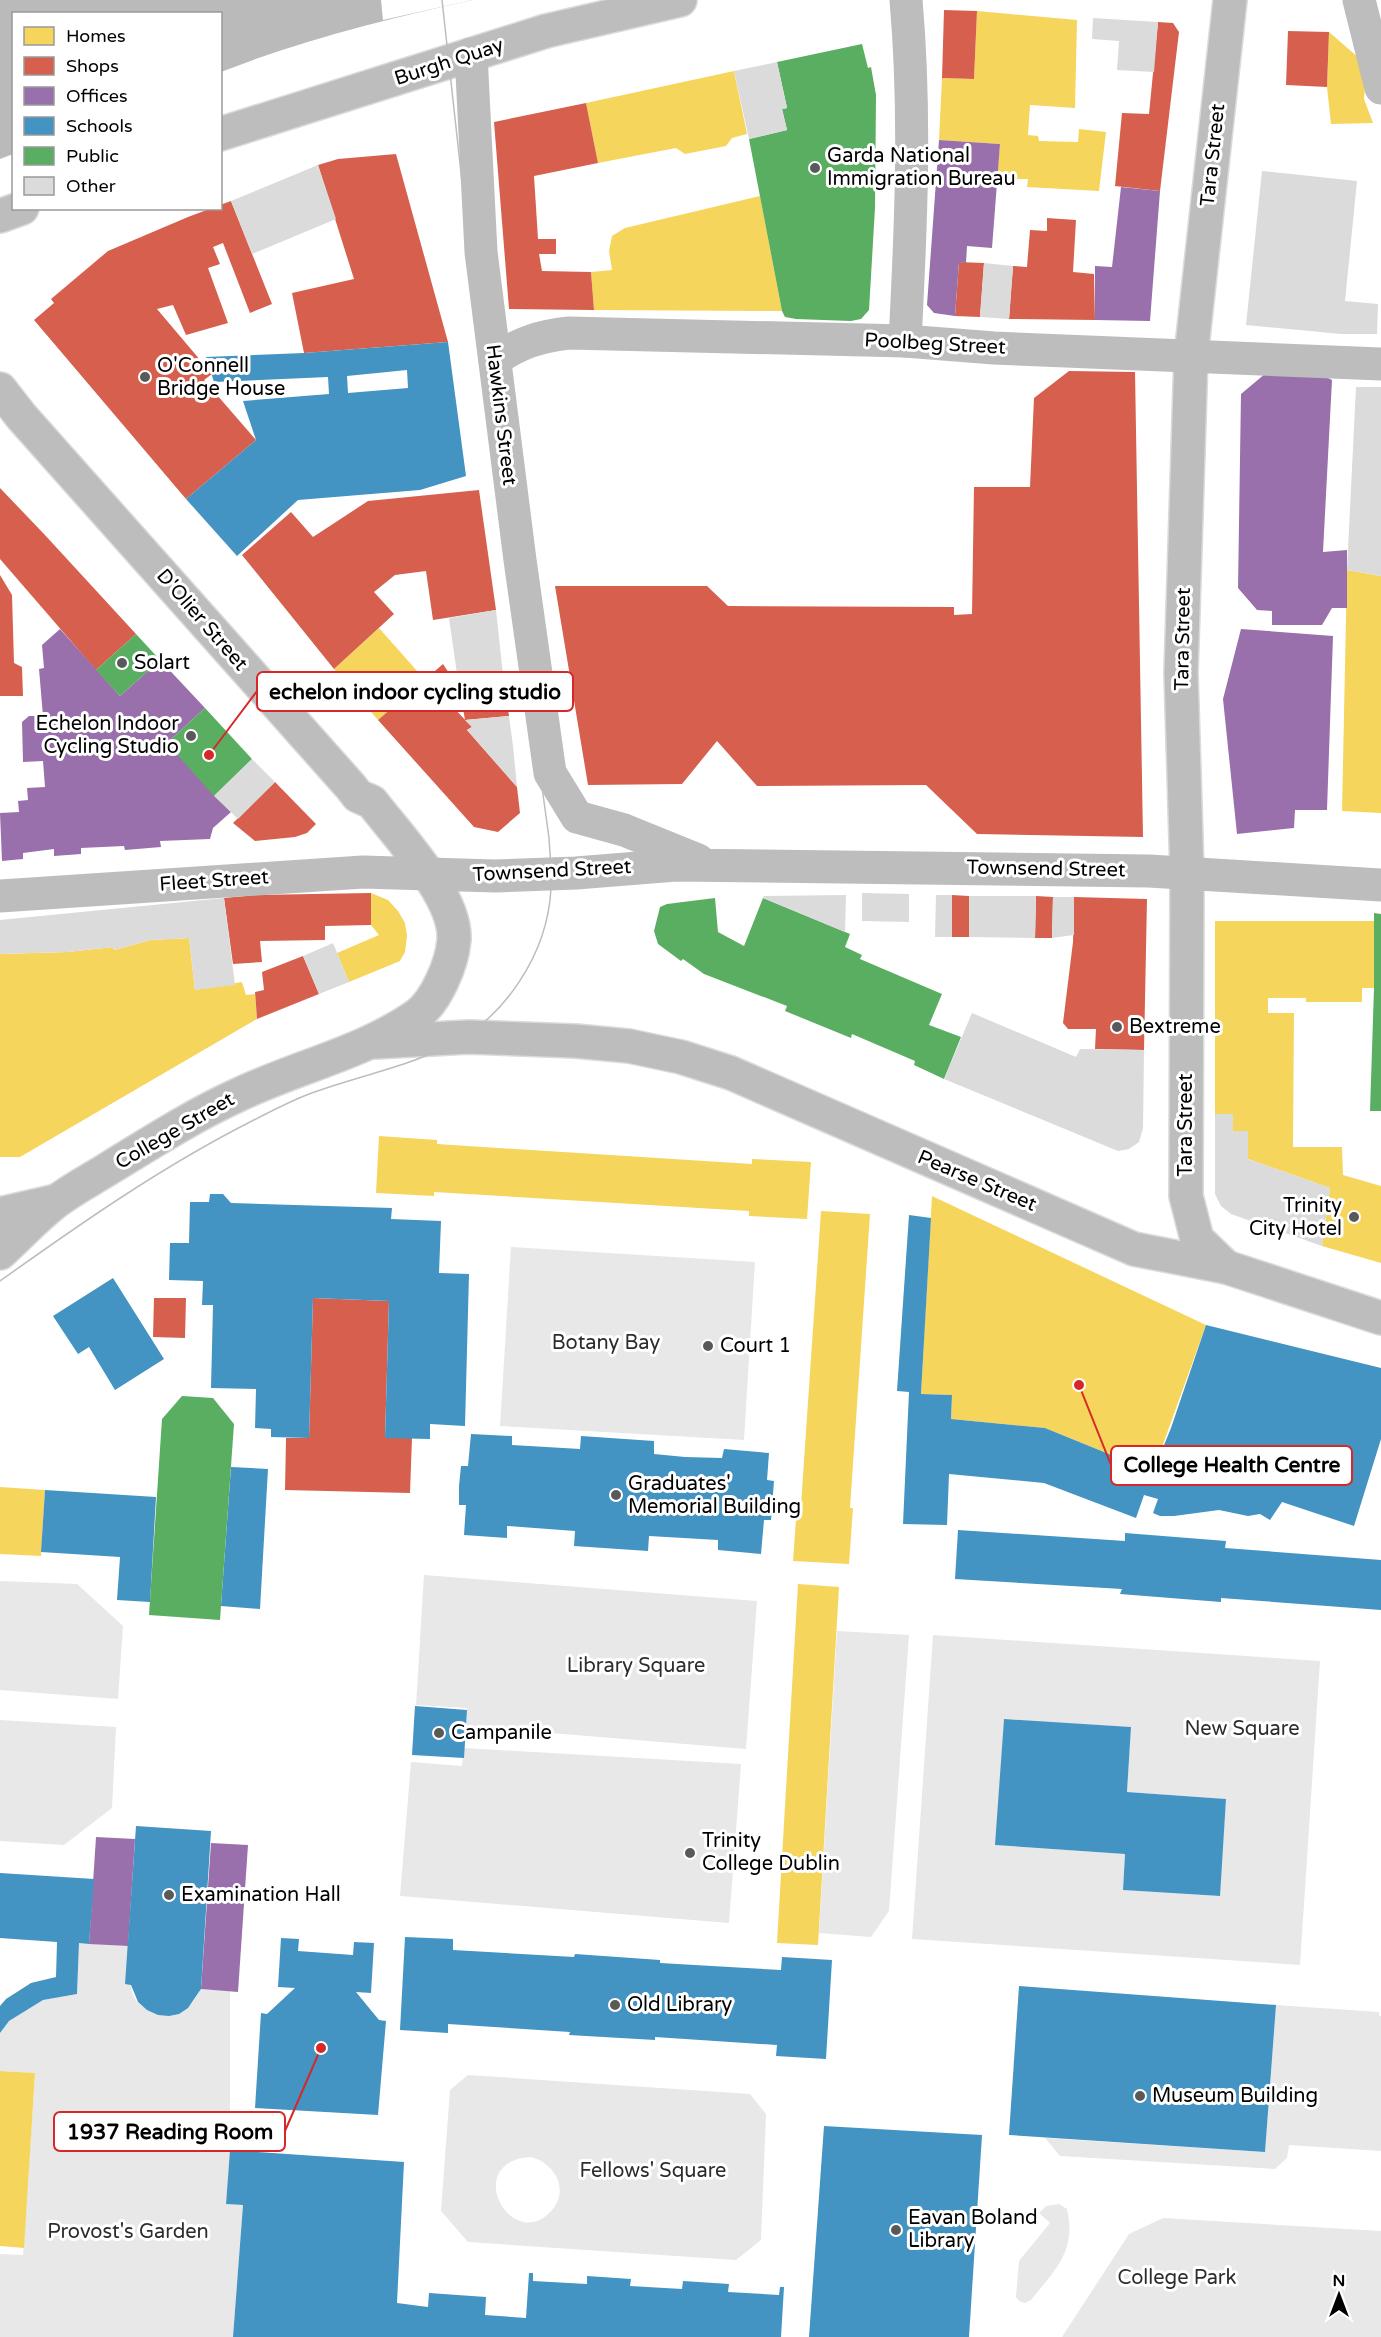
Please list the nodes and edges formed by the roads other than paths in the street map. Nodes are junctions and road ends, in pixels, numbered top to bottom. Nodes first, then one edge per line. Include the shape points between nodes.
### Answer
1 (680, 0) edge
2 (906, 0) edge
3 (1230, 0) edge
4 (1359, 0) edge
5 (471, 54) junction
6 (1381, 88) edge
7 (222, 133) edge
8 (16, 210) edge
9 (0, 216) edge
10 (905, 341) junction
11 (1191, 356) junction
12 (495, 360) junction
13 (1381, 363) edge
14 (0, 389) edge
15 (550, 773) joint
16 (711, 865) junction
17 (1187, 873) junction
18 (429, 875) junction
19 (1381, 885) edge
20 (0, 897) edge
21 (575, 1041) joint
22 (370, 1042) junction
23 (58, 1200) junction
24 (0, 1214) edge
25 (0, 1253) edge
26 (1226, 1267) junction
27 (1381, 1318) edge

1 - 5 main road, Burgh Quay via 546,31
2 - 10 main road via 912,116
3 - 11 main road, Tara Street
4 - 6 main road
5 - 7 main road, Burgh Quay
5 - 12 main road, Hawkins Street via 481,252
8 - 9 main road
10 - 11 main road, Poolbeg Street
10 - 12 main road, Poolbeg Street via 569,333 526,341
11 - 13 main road, Poolbeg Street
11 - 17 main road, Tara Street via 1181,674
12 - 15 main road, Hawkins Street
14 - 18 main road, D'Olier Street via 358,796 372,802
15 - 16 main road, Townsend Street via 577,817 624,830
16 - 17 main road, Townsend Street
16 - 18 main road, Townsend Street via 495,876
17 - 19 main road, Townsend Street
17 - 26 main road, Tara Street via 1186,1196 1197,1239
18 - 20 main road, Fleet Street via 363,872
18 - 22 main road, College Street via 452,921 450,963 441,985 418,1014
21 - 22 main road, College Street via 469,1037
21 - 26 main road, Pearse Street via 629,1046 731,1073 1134,1249
22 - 23 main road, College Street via 235,1096
23 - 24 main road
23 - 25 main road, College Street
26 - 27 main road, Pearse Street

